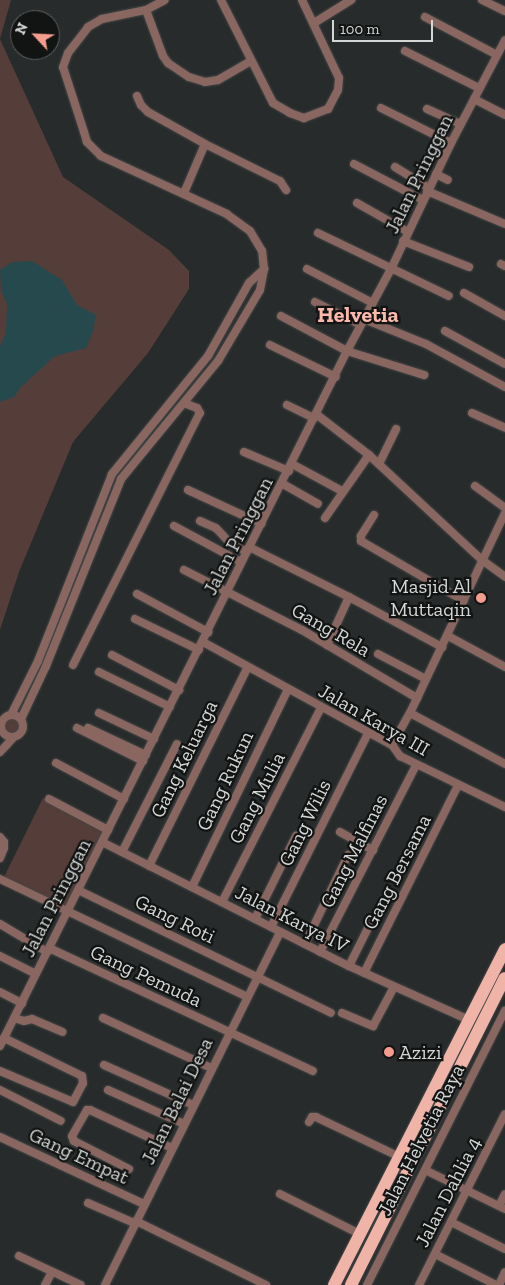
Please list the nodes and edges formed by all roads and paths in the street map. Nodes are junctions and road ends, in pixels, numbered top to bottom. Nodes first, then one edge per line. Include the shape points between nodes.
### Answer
1 (165, 0) edge
2 (221, 0) edge
3 (302, 0) edge
4 (351, 0) edge
5 (482, 0) edge
6 (146, 10) junction
7 (505, 11) edge
8 (425, 17) dead end
9 (314, 23) junction
10 (504, 45) edge
11 (405, 51) dead end
12 (497, 55) junction
13 (251, 61) junction
14 (479, 88) junction
15 (137, 96) dead end
16 (474, 99) junction
17 (381, 108) dead end
18 (427, 109) dead end
19 (505, 115) edge
20 (461, 124) junction
21 (451, 143) junction
22 (205, 144) junction
23 (354, 164) dead end
24 (395, 167) dead end
25 (436, 174) junction
26 (448, 180) dead end
27 (428, 189) junction
28 (286, 190) dead end
29 (184, 193) junction
30 (423, 200) junction
31 (357, 203) dead end
32 (505, 224) edge
33 (408, 232) junction
34 (318, 233) dead end
35 (404, 241) junction
36 (469, 267) dead end
37 (264, 269) junction
38 (307, 269) dead end
39 (390, 269) junction
40 (464, 294) dead end
41 (450, 296) dead end
42 (314, 302) dead end
43 (373, 303) junction
44 (281, 316) dead end
45 (505, 316) edge
46 (362, 322) junction
47 (446, 331) dead end
48 (270, 345) dead end
49 (347, 351) junction
50 (505, 364) edge
51 (424, 375) dead end
52 (336, 377) junction
53 (505, 387) edge
54 (184, 403) junction
55 (287, 405) dead end
56 (472, 413) dead end
57 (315, 416) junction
58 (150, 428) junction
59 (505, 428) edge
60 (396, 429) dead end
61 (158, 435) junction
62 (244, 452) dead end
63 (369, 455) junction
64 (379, 464) junction
65 (291, 468) junction
66 (282, 484) junction
67 (475, 486) dead end
68 (188, 490) dead end
69 (342, 491) junction
70 (318, 504) dead end
71 (505, 508) edge
72 (505, 513) edge
73 (374, 515) dead end
74 (325, 518) dead end
75 (200, 521) dead end
76 (262, 524) junction
77 (174, 526) dead end
78 (248, 549) junction
79 (482, 560) junction
80 (241, 562) junction
81 (74, 570) junction
82 (184, 570) dead end
83 (83, 573) junction
84 (505, 577) edge
85 (227, 592) junction
86 (137, 594) dead end
87 (349, 597) junction
88 (464, 601) junction
89 (135, 619) dead end
90 (208, 632) junction
91 (448, 636) junction
92 (203, 642) junction
93 (327, 645) junction
94 (442, 647) junction
95 (198, 650) junction
96 (378, 654) dead end
97 (112, 655) dead end
98 (73, 665) dead end
99 (248, 667) junction
100 (505, 667) edge
101 (99, 672) dead end
102 (426, 679) junction
103 (288, 689) junction
104 (179, 690) junction
105 (417, 698) junction
106 (170, 707) junction
107 (321, 708) junction
108 (99, 713) dead end
109 (410, 713) junction
110 (11, 714) junction
111 (1, 719) edge
112 (21, 719) junction
113 (77, 728) dead end
114 (88, 728) dead end
115 (368, 733) junction
116 (2, 736) edge
117 (12, 738) junction
118 (154, 738) junction
119 (177, 744) dead end
120 (392, 745) junction
121 (0, 752) edge
122 (144, 758) junction
123 (56, 763) dead end
124 (505, 764) edge
125 (416, 765) junction
126 (458, 785) junction
127 (49, 799) dead end
128 (124, 799) junction
129 (505, 807) edge
130 (108, 830) junction
131 (340, 832) dead end
132 (296, 836) dead end
133 (1, 842) edge
134 (102, 842) junction
135 (373, 850) junction
136 (122, 852) junction
137 (348, 855) dead end
138 (0, 858) edge
139 (149, 866) junction
140 (0, 879) edge
141 (192, 887) junction
142 (78, 890) junction
143 (222, 902) junction
144 (68, 910) junction
145 (254, 919) junction
146 (0, 924) edge
147 (370, 924) dead end
148 (272, 927) junction
149 (280, 932) junction
150 (305, 944) junction
151 (505, 949) edge
152 (48, 950) junction
153 (320, 952) junction
154 (0, 956) edge
155 (349, 966) junction
156 (364, 973) junction
157 (36, 974) junction
158 (257, 978) junction
159 (505, 978) edge
160 (394, 987) junction
161 (0, 992) edge
162 (247, 997) junction
163 (22, 1003) junction
164 (505, 1010) edge
165 (331, 1013) dead end
166 (342, 1013) dead end
167 (14, 1018) junction
168 (103, 1018) dead end
169 (469, 1020) junction
170 (0, 1023) edge
171 (9, 1028) junction
172 (62, 1032) dead end
173 (229, 1032) junction
174 (4, 1038) junction
175 (0, 1046) edge
176 (104, 1065) dead end
177 (212, 1068) junction
178 (0, 1071) edge
179 (312, 1071) dead end
180 (0, 1090) edge
181 (108, 1090) dead end
182 (193, 1104) junction
183 (505, 1114) edge
184 (61, 1121) dead end
185 (309, 1122) dead end
186 (184, 1124) junction
187 (0, 1137) edge
188 (172, 1148) junction
189 (400, 1157) junction
190 (130, 1169) dead end
191 (425, 1170) junction
192 (467, 1190) junction
193 (280, 1194) dead end
194 (505, 1194) edge
195 (88, 1203) dead end
196 (144, 1204) junction
197 (502, 1208) edge
198 (135, 1222) junction
199 (451, 1222) junction
200 (360, 1234) junction
201 (505, 1249) edge
202 (435, 1254) junction
203 (18, 1256) dead end
204 (52, 1272) junction
205 (505, 1272) edge
206 (45, 1285) edge
207 (81, 1285) edge
208 (105, 1285) edge
209 (266, 1285) edge
210 (334, 1285) edge
211 (351, 1285) edge
212 (367, 1285) edge
213 (420, 1285) edge
214 (497, 1285) edge

1 - 6 street
2 - 13 street
3 - 9 street
4 - 9 street
5 - 7 street
6 - 13 street via 163,56 189,77 205,82 218,80
6 - 29 street via 102,19 88,27 68,53 63,68 84,132 94,150 114,164
8 - 12 street
9 - 13 street via 340,78 328,109 304,118 273,103
10 - 12 street, Jalan Pringgan
11 - 14 street
12 - 14 street, Jalan Pringgan
14 - 16 street, Jalan Pringgan
15 - 22 street via 148,112
16 - 19 street
16 - 20 street, Jalan Pringgan
17 - 21 street
18 - 20 street
20 - 21 street, Jalan Pringgan
21 - 25 street, Jalan Pringgan
22 - 28 street via 280,181
22 - 29 street
23 - 30 street
24 - 27 street
25 - 26 street
25 - 27 street, Jalan Pringgan
27 - 30 street, Jalan Pringgan
27 - 32 street
29 - 37 street via 227,214 250,231 262,251
30 - 33 street, Jalan Pringgan
31 - 33 street
33 - 35 street, Jalan Pringgan
34 - 39 street
35 - 36 street
35 - 39 street, Jalan Pringgan
37 - 54 street via 260,290 222,353
37 - 58 street via 249,283 208,356
38 - 43 street
39 - 41 street
39 - 43 street, Jalan Pringgan
40 - 45 street
42 - 46 street
43 - 46 street, Jalan Pringgan
44 - 49 street
46 - 49 street, Jalan Pringgan
46 - 53 street via 426,344
47 - 50 street
48 - 52 street
49 - 51 street
49 - 52 street, Jalan Pringgan
52 - 57 street, Jalan Pringgan
54 - 61 street
54 - 98 street via 197,408 200,413
55 - 57 street
56 - 59 street
57 - 63 street
57 - 65 street, Jalan Pringgan
58 - 61 street
58 - 81 street via 112,474
60 - 64 street
61 - 83 street via 118,484
62 - 65 street
63 - 64 street
63 - 69 street
64 - 79 street
65 - 66 street, Jalan Pringgan
65 - 69 street
66 - 70 street
66 - 76 street, Jalan Pringgan
67 - 71 street
68 - 76 street
69 - 74 street
72 - 79 street
73 - 88 street via 360,536 361,541
75 - 78 street via 216,528 230,543
76 - 78 street, Jalan Pringgan
77 - 80 street
78 - 80 street, Jalan Pringgan
78 - 87 street
79 - 84 street
79 - 88 street
80 - 85 street, Jalan Pringgan
81 - 83 street
81 - 110 street via 38,661
82 - 85 street, Gang Rela
83 - 112 street
85 - 90 street, Jalan Pringgan
85 - 93 street, Gang Rela
86 - 90 street
87 - 93 street
87 - 94 street
88 - 91 street
89 - 95 street
90 - 92 street, Jalan Pringgan
91 - 94 street
91 - 100 street
92 - 95 street, Jalan Pringgan
92 - 99 street, Jalan Karya III
93 - 105 street, Gang Rela
94 - 102 street
95 - 104 street, Jalan Pringgan
96 - 102 street
97 - 104 street
99 - 103 street, Jalan Karya III
99 - 139 street, Gang Keluarga
101 - 106 street
102 - 105 street
103 - 107 street, Jalan Karya III
103 - 141 street, Gang Rukun
104 - 106 street, Jalan Pringgan
105 - 109 street
106 - 118 street, Jalan Pringgan
107 - 115 street, Jalan Karya III
107 - 143 street, Gang Mulia
108 - 118 street
109 - 120 street
109 - 124 street
110 - 111 street
110 - 112 street
111 - 116 street
112 - 117 street via 24,725 22,732
113 - 122 street
114 - 122 street
115 - 120 street, Jalan Karya III
115 - 148 street, Gang Wilis
116 - 117 street
117 - 121 street
118 - 122 street, Jalan Pringgan
119 - 136 street
120 - 125 street, Jalan Karya III via 400,756
122 - 128 street, Jalan Pringgan
123 - 128 street
125 - 126 street, Jalan Karya III
125 - 135 street, Gang Malfinas
126 - 129 street, Jalan Karya III
126 - 156 street, Gang Bersama
127 - 130 street
128 - 130 street, Jalan Pringgan
130 - 134 street, Jalan Pringgan
131 - 135 street
132 - 145 street
133 - 138 street via 4,848
134 - 136 street, Jalan Karya IV
134 - 142 street, Jalan Pringgan
135 - 153 street, Gang Malfinas
136 - 139 street, Jalan Karya IV
137 - 150 street
139 - 141 street, Jalan Karya IV
140 - 144 street
141 - 143 street, Jalan Karya IV
142 - 144 street, Jalan Pringgan
142 - 158 street, Gang Roti
143 - 145 street, Jalan Karya IV
144 - 152 street, Jalan Pringgan
144 - 162 street
145 - 148 street, Jalan Karya IV
146 - 152 street, Gang Pemuda
147 - 155 street
148 - 149 street, Jalan Karya IV
149 - 150 street, Jalan Karya IV
149 - 158 street, Jalan Balai Desa
150 - 153 street, Jalan Karya IV
151 - 169 highway
152 - 157 street, Jalan Pringgan
152 - 173 street, Gang Pemuda
153 - 155 street, Jalan Karya IV
154 - 157 street
155 - 156 street, Jalan Karya IV
156 - 160 street, Jalan Karya IV
157 - 163 street, Jalan Pringgan
158 - 162 street, Jalan Balai Desa
158 - 165 street, Gang Roti
159 - 211 highway
160 - 166 street via 373,1026
160 - 169 street, Jalan Karya IV
161 - 163 street
162 - 173 street, Jalan Balai Desa
163 - 167 street, Jalan Pringgan
164 - 191 street, Jalan Helvetia Raya
167 - 171 street, Jalan Pringgan
167 - 172 street via 32,1019
168 - 177 street
169 - 189 highway
170 - 171 street
171 - 174 street, Jalan Pringgan
173 - 177 street, Jalan Balai Desa
173 - 179 street, Gang Pemuda
174 - 175 street, Jalan Pringgan
174 - 178 street via 82,1076 83,1083 73,1102
176 - 182 street
177 - 182 street, Jalan Balai Desa
180 - 184 street
181 - 186 street
182 - 186 street, Jalan Balai Desa
183 - 192 street, Jalan Dahlia 4
185 - 189 street via 316,1117
186 - 188 street, Jalan Balai Desa
187 - 196 street, Gang Empat
188 - 190 street via 87,1110 72,1136 74,1141
188 - 196 street, Jalan Balai Desa
189 - 200 highway
191 - 192 street
191 - 212 street, Jalan Helvetia Raya
192 - 197 street
192 - 199 street, Jalan Dahlia 4
193 - 200 street
194 - 197 street
195 - 198 street
196 - 198 street, Jalan Balai Desa
198 - 208 street, Jalan Balai Desa
198 - 209 street
199 - 201 street
199 - 202 street, Jalan Dahlia 4
200 - 210 highway
202 - 213 street, Jalan Dahlia 4
202 - 214 street
203 - 204 street
204 - 206 street
204 - 207 street
205 - 214 street

